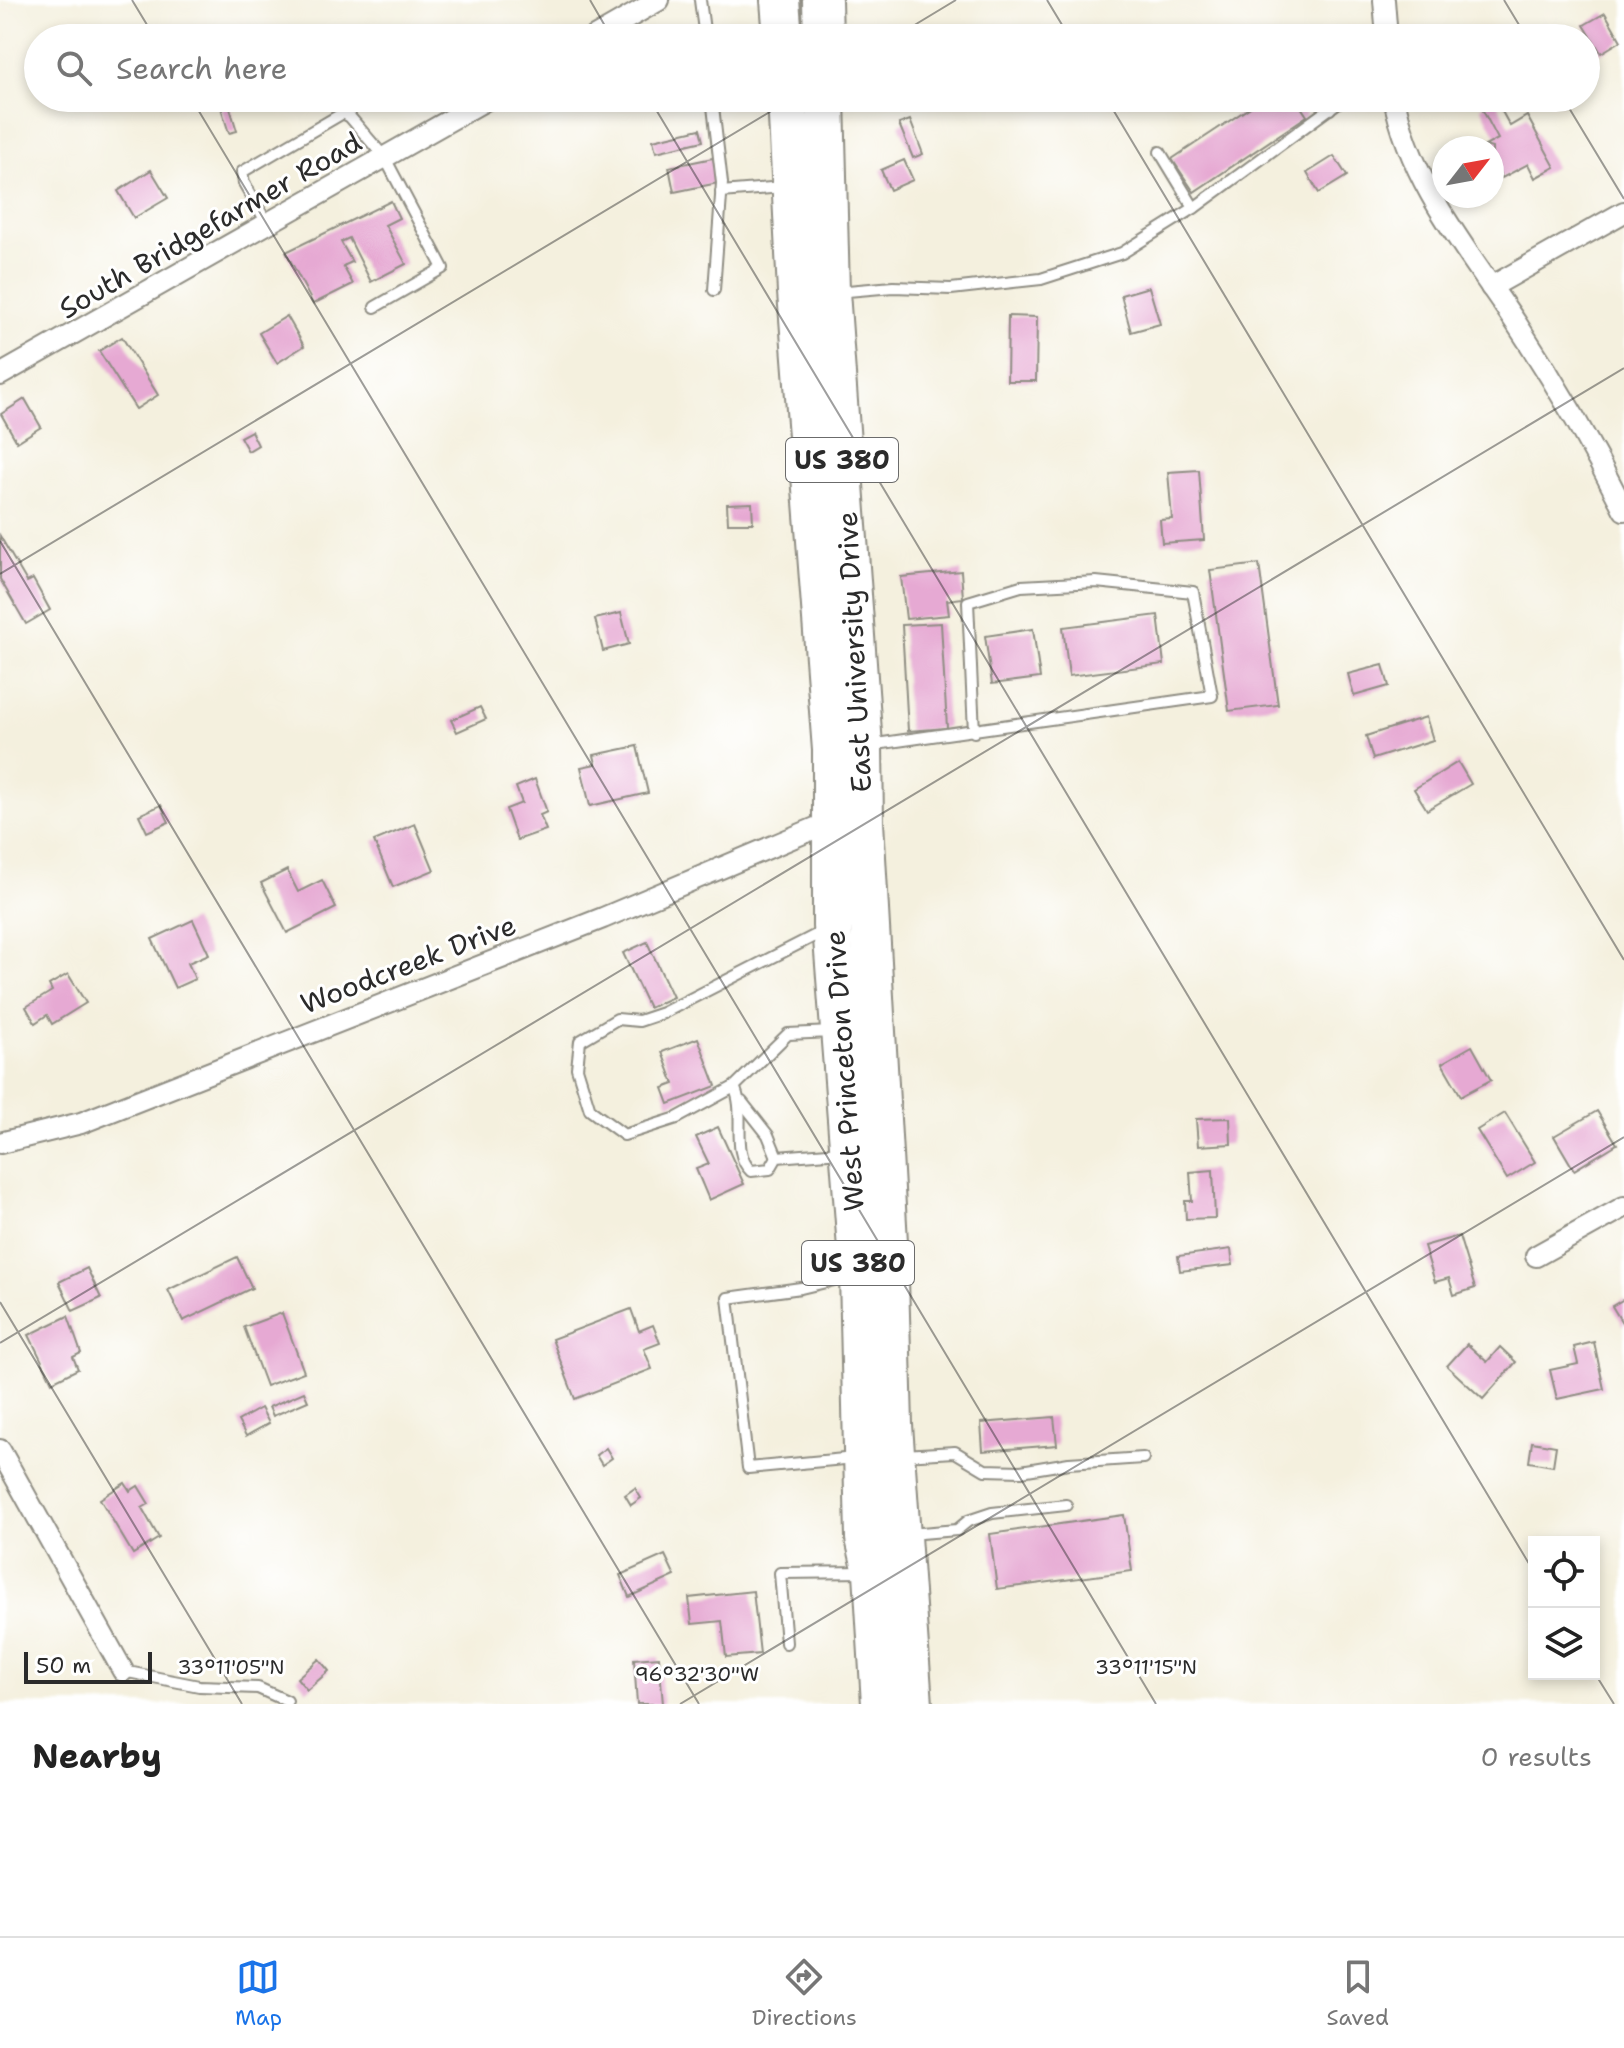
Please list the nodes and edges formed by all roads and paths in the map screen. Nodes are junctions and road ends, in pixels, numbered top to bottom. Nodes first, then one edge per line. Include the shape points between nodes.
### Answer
1 (659, 0) edge
2 (700, 0) edge
3 (780, 0) edge
4 (822, 0) edge
5 (1384, 0) edge
6 (617, 24) edge
7 (703, 24) edge
8 (782, 24) edge
9 (823, 24) edge
10 (1386, 24) edge
11 (465, 112) edge
12 (713, 112) edge
13 (788, 112) edge
14 (825, 112) edge
15 (1326, 112) edge
16 (1397, 112) edge
17 (1160, 152) dead end
18 (385, 158) junction
19 (793, 187) junction
20 (721, 192) junction
21 (1194, 208) junction
22 (1624, 212) edge
23 (268, 225) junction
24 (1491, 287) junction
25 (714, 290) dead end
26 (830, 292) junction
27 (375, 307) dead end
28 (0, 375) edge
29 (1624, 510) edge
30 (974, 732) junction
31 (848, 748) junction
32 (848, 822) junction
33 (832, 926) junction
34 (843, 1031) junction
35 (734, 1087) junction
36 (742, 1102) junction
37 (0, 1143) edge
38 (851, 1151) junction
39 (777, 1157) junction
40 (1624, 1207) edge
41 (1536, 1256) dead end
42 (859, 1274) junction
43 (880, 1456) junction
44 (1143, 1458) dead end
45 (3, 1464) edge
46 (1066, 1505) dead end
47 (903, 1535) junction
48 (873, 1572) junction
49 (786, 1643) dead end
50 (123, 1671) joint
51 (287, 1701) dead end
52 (881, 1704) edge
53 (913, 1704) edge

1 - 6 street
2 - 7 lane
3 - 8 highway
4 - 9 highway
5 - 10 street
11 - 18 street, South Bridgefarmer Road
12 - 20 lane
13 - 19 highway, East University Drive / US 380
14 - 26 highway, East University Drive / US 380
15 - 21 lane
16 - 24 street via 1419,175
17 - 21 lane
18 - 23 street, South Bridgefarmer Road
18 - 23 lane via 343,113 316,126 242,172
18 - 27 lane via 443,268
19 - 20 lane
19 - 31 highway, East University Drive / US 380 via 797,292
20 - 25 lane
21 - 26 lane via 1122,253 1041,279 951,289
22 - 24 street
23 - 28 street, South Bridgefarmer Road
24 - 29 street via 1582,428
26 - 31 highway, East University Drive / US 380
30 - 30 lane via 1212,696 1193,592 1096,582 1021,586 968,602
30 - 31 lane
31 - 32 highway, East University Drive / US 380
32 - 33 highway, West Princeton Drive / US 380
32 - 37 street, Woodcreek Drive via 81,1123
32 - 43 highway, West Princeton Drive / US 380
33 - 34 highway, West Princeton Drive / US 380
33 - 35 lane via 663,1013 639,1021 617,1019 580,1041 577,1068 590,1110 624,1135 677,1118
34 - 35 lane via 788,1034
34 - 38 highway, West Princeton Drive / US 380
35 - 36 lane
36 - 39 lane via 768,1135
36 - 39 lane via 746,1166 762,1173
38 - 39 lane
38 - 42 highway, West Princeton Drive / US 380
40 - 41 street
42 - 43 highway, West Princeton Drive / US 380
42 - 43 lane via 728,1298 748,1468
43 - 44 lane via 955,1452 985,1470 1021,1471
43 - 47 highway, West Princeton Drive / US 380
43 - 48 highway, West Princeton Drive / US 380 via 865,1538
45 - 50 street
46 - 47 lane via 992,1513 957,1530
47 - 53 highway, West Princeton Drive / US 380
48 - 49 lane via 780,1573
48 - 52 highway, West Princeton Drive / US 380
50 - 51 lane via 199,1686 258,1688

